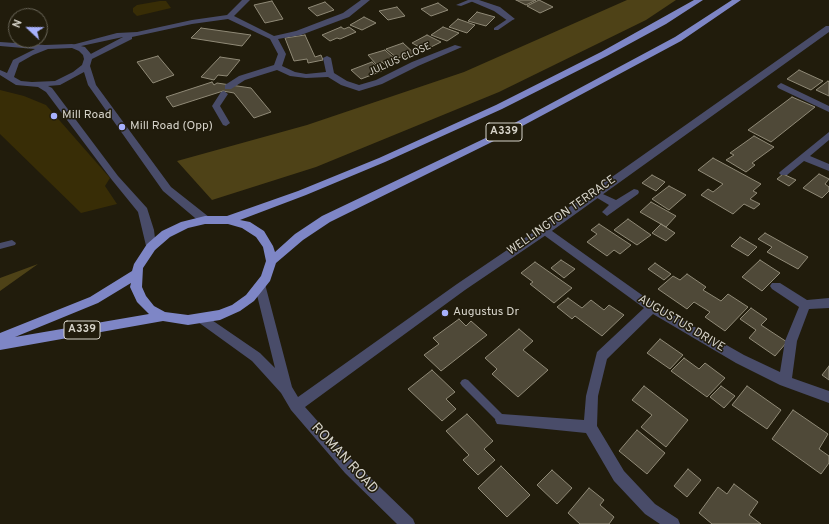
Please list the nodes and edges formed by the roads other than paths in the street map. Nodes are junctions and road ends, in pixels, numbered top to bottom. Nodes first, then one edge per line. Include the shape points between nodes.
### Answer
1 (246, 0) edge
2 (473, 0) edge
3 (699, 0) edge
4 (737, 0) edge
5 (366, 1) edge
6 (459, 5) dead end
7 (229, 17) junction
8 (511, 19) joint
9 (829, 28) edge
10 (496, 29) dead end
11 (137, 34) junction
12 (272, 38) junction
13 (72, 46) junction
14 (458, 47) dead end
15 (46, 48) edge
16 (48, 48) edge
17 (327, 58) dead end
18 (87, 62) junction
19 (278, 67) junction
20 (0, 72) edge
21 (330, 74) junction
22 (10, 76) junction
23 (41, 86) junction
24 (781, 86) dead end
25 (829, 109) edge
26 (226, 123) dead end
27 (829, 135) edge
28 (803, 157) junction
29 (829, 168) edge
30 (784, 173) dead end
31 (634, 192) dead end
32 (594, 193) junction
33 (616, 206) junction
34 (606, 212) dead end
35 (205, 220) junction
36 (228, 220) junction
37 (545, 230) junction
38 (12, 243) dead end
39 (0, 246) edge
40 (151, 247) junction
41 (271, 261) junction
42 (136, 274) junction
43 (776, 286) dead end
44 (261, 287) junction
45 (829, 303) edge
46 (805, 305) junction
47 (652, 308) junction
48 (163, 316) junction
49 (202, 319) junction
50 (0, 338) edge
51 (0, 345) edge
52 (785, 381) junction
53 (465, 383) dead end
54 (286, 389) junction
55 (829, 397) edge
56 (296, 406) junction
57 (502, 420) joint
58 (590, 427) junction
59 (408, 524) edge
60 (673, 524) edge

1 - 7 street
2 - 6 lane
2 - 8 street via 497,9
3 - 36 highway, A339 via 604,54 499,107 295,196
4 - 41 highway, A339 via 678,39 518,125 326,220 299,237
5 - 12 street via 346,15 298,33
7 - 11 street
7 - 12 street
8 - 10 lane
9 - 32 street, WELLINGTON TERRACE
11 - 13 street via 117,35
11 - 18 street
12 - 19 street via 282,54
13 - 16 street
13 - 18 street via 82,49 87,54
14 - 21 street, JULIUS CLOSE via 379,82 359,88 344,83
15 - 22 street via 30,53 16,62
17 - 21 street
18 - 23 street via 69,78
18 - 35 street via 92,85 168,189
19 - 21 street via 293,74 306,76
19 - 26 street via 242,78 226,91 216,106
20 - 22 street
22 - 23 street via 20,83
23 - 40 street via 49,90 143,212
24 - 25 street
27 - 28 street
28 - 29 street
28 - 30 street
31 - 33 street
32 - 33 street
32 - 37 street, WELLINGTON TERRACE
33 - 34 street
35 - 36 highway
35 - 40 highway via 185,225 166,234
36 - 41 highway via 246,225 260,234 268,246
37 - 47 street, AUGUSTUS DRIVE
37 - 56 street, WELLINGTON TERRACE
38 - 39 lane
40 - 42 highway via 141,260
41 - 44 highway
42 - 48 highway via 136,287 141,299 150,309
42 - 50 highway, A339 via 94,300
43 - 46 street
44 - 49 highway via 236,308
44 - 54 street, ROMAN ROAD
45 - 46 street
46 - 52 street via 791,341
47 - 52 street, AUGUSTUS DRIVE via 740,359
47 - 58 street via 601,356 592,396
48 - 49 highway via 175,319
48 - 51 highway, A339
49 - 54 street, ROMAN ROAD via 256,357
52 - 55 street, AUGUSTUS DRIVE
53 - 57 lane
54 - 56 street, ROMAN ROAD
56 - 59 street, ROMAN ROAD via 350,468
57 - 58 street
58 - 60 street via 619,476 650,509

